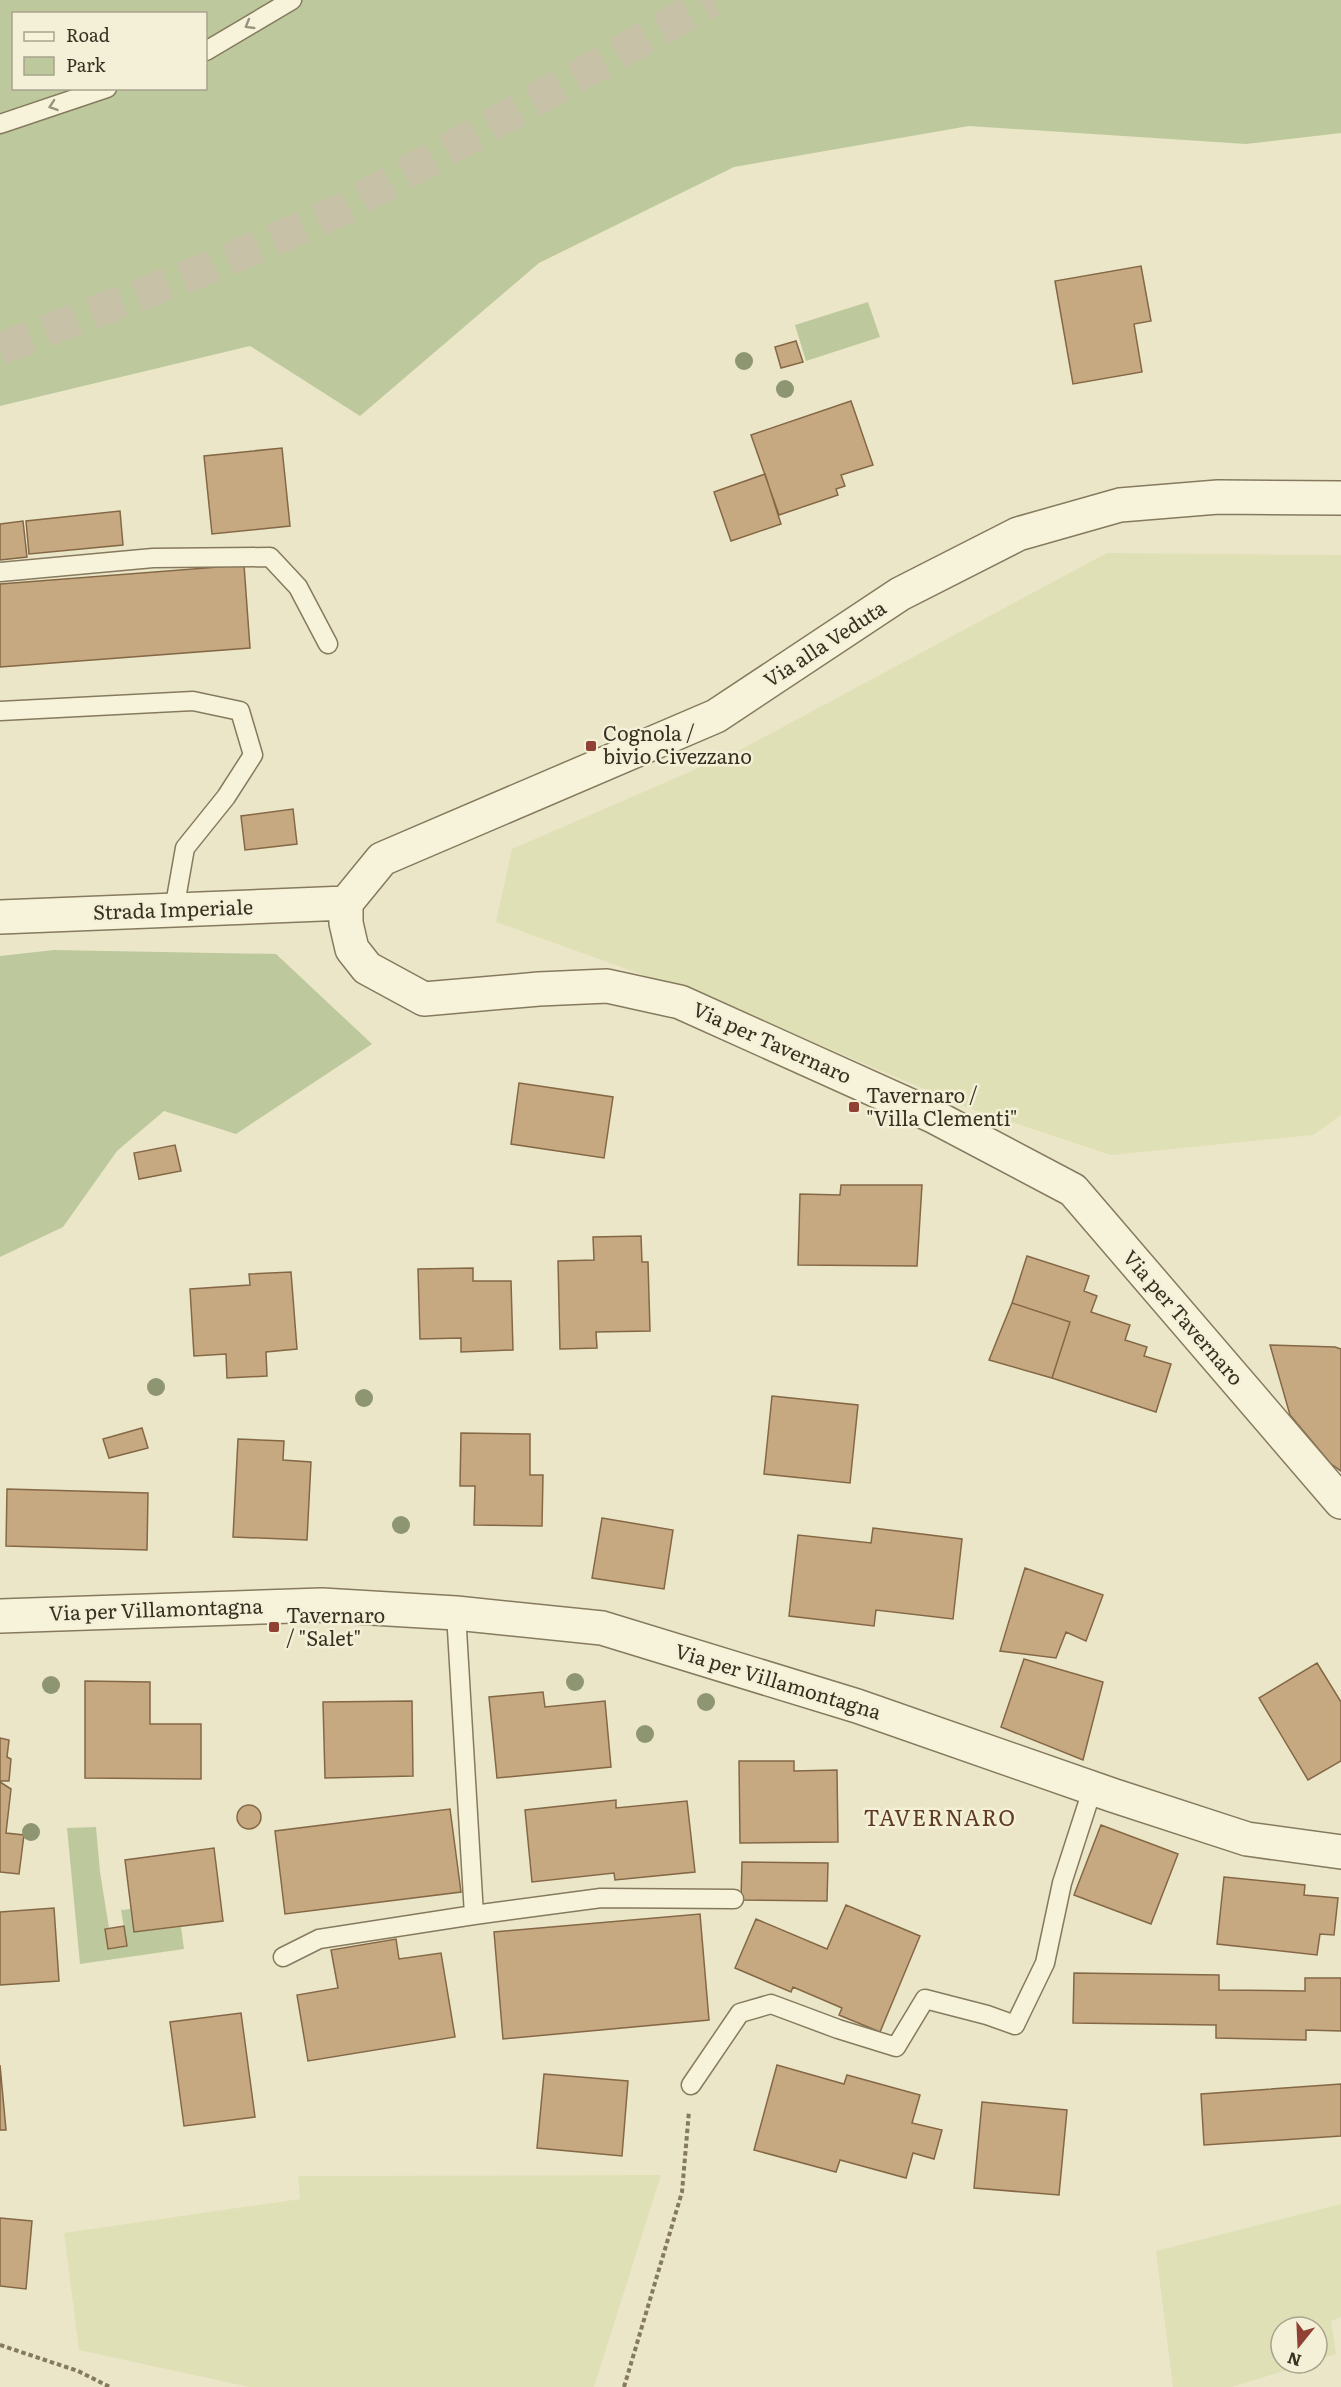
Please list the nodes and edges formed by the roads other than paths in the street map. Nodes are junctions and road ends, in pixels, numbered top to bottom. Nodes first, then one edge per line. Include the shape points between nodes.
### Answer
1 (292, 0) edge
2 (207, 50) edge
3 (101, 90) edge
4 (0, 124) edge
5 (1341, 498) edge
6 (0, 572) edge
7 (328, 644) dead end
8 (0, 711) edge
9 (346, 903) junction
10 (174, 910) junction
11 (0, 917) edge
12 (1341, 1502) edge
13 (456, 1613) junction
14 (0, 1616) edge
15 (1093, 1788) junction
16 (1341, 1852) edge
17 (734, 1899) dead end
18 (474, 1916) junction
19 (283, 1957) dead end
20 (691, 2085) road end

1 -> 2 lane
3 -> 4 lane
5 - 9 street, Via alla Veduta via 1218,497 1120,505 1018,534 900,594 716,716 382,859
6 - 7 lane via 153,558 270,557 298,587
8 - 10 lane via 194,700 240,711 253,755 185,848
9 - 10 street, Strada Imperiale
9 - 12 street, Via per Tavernaro via 352,949 367,968 424,999 607,986 680,1002 933,1116 1073,1190
10 - 11 street, Strada Imperiale
13 - 14 street, Via per Villamontagna via 322,1605
13 - 15 street, Via per Villamontagna via 602,1628 857,1706
13 - 18 lane
15 - 16 street, Via per Villamontagna via 1247,1839
15 - 20 lane via 1062,1883 1045,1963 1015,2025 925,1999 896,2047 771,2004 740,2013
17 - 18 lane via 602,1898
18 - 19 lane via 319,1939

